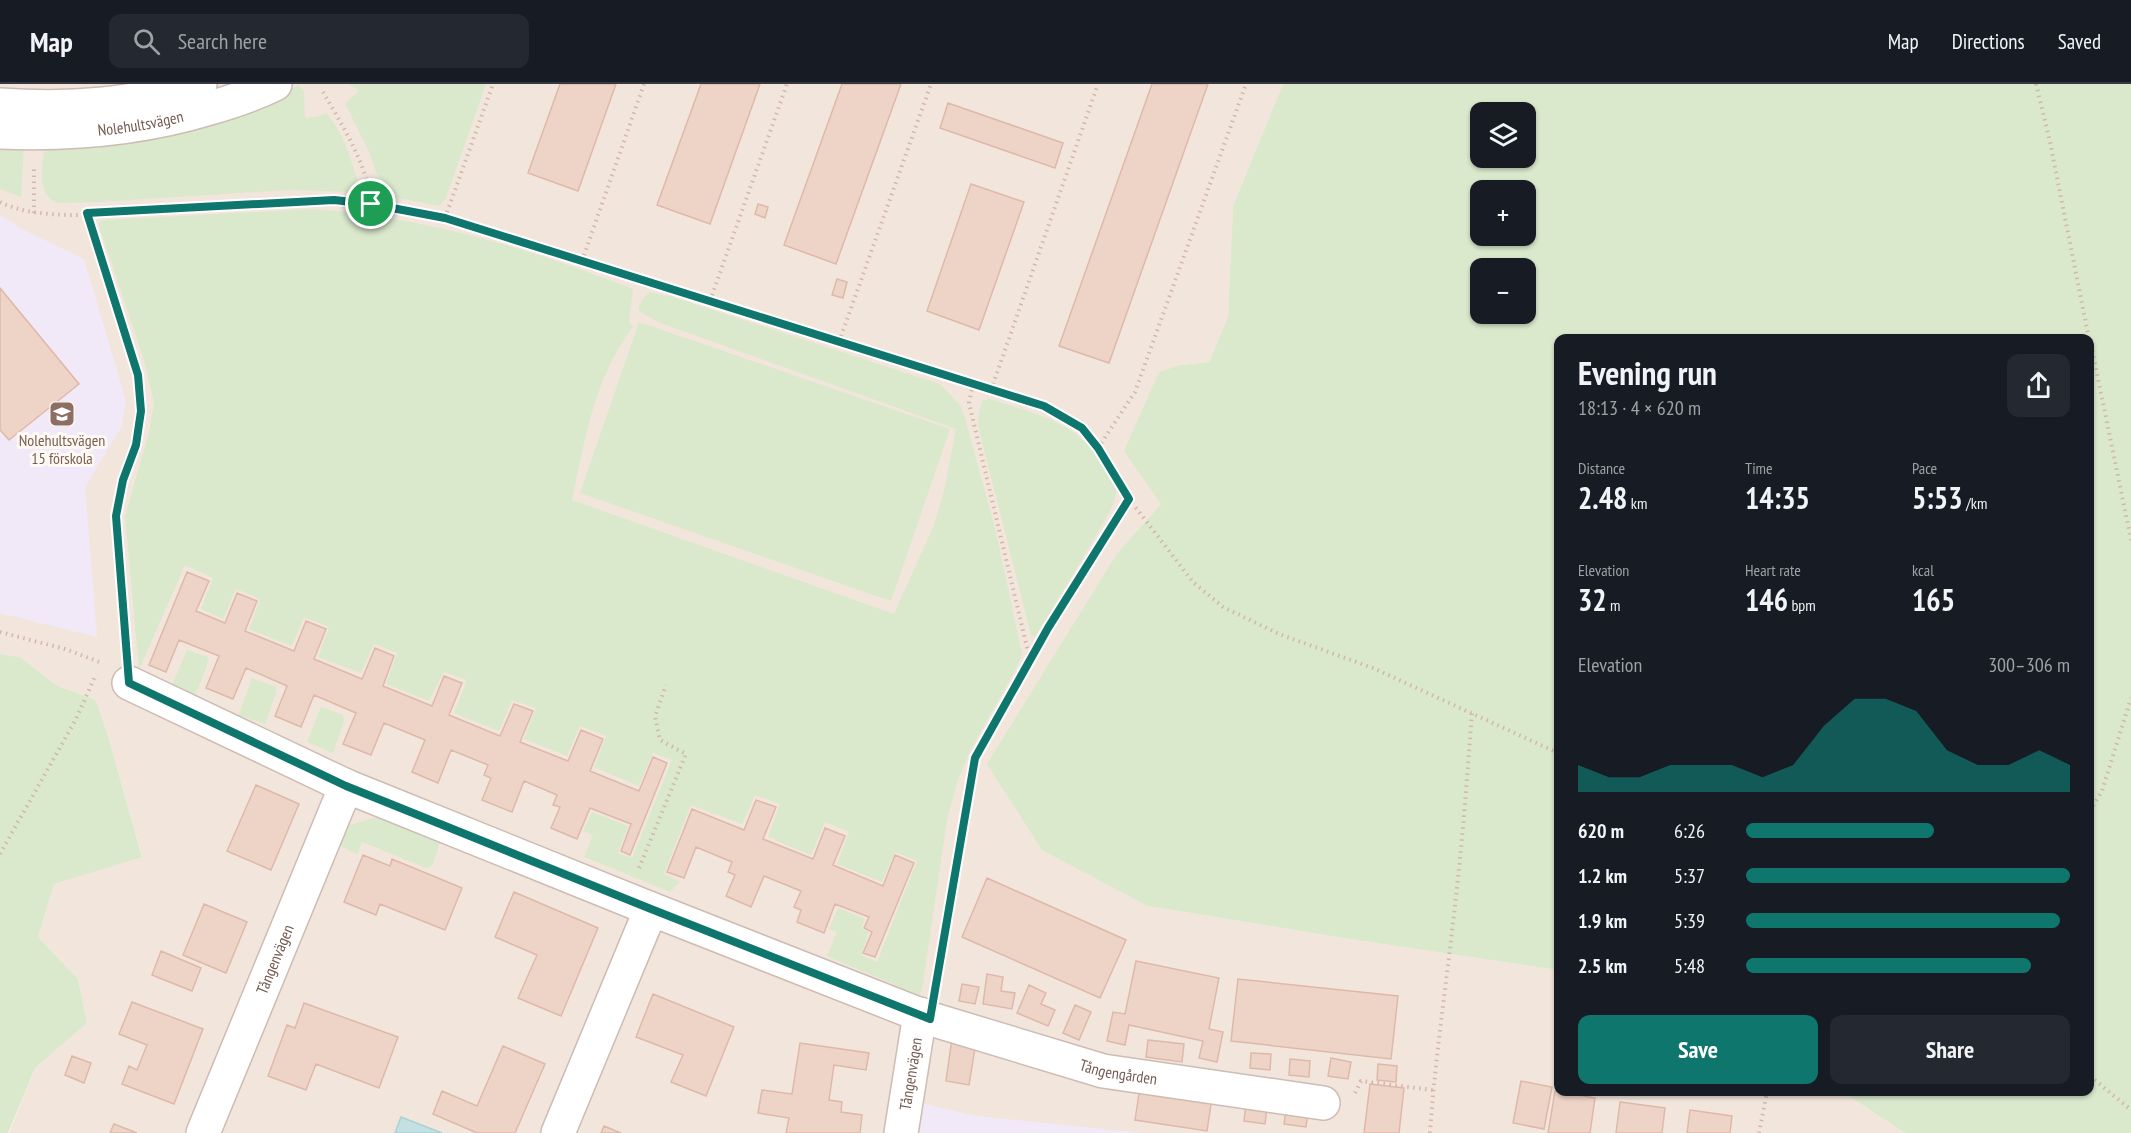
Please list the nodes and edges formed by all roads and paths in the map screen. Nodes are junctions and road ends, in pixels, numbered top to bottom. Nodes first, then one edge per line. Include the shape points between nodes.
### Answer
1 (200, 84) edge
2 (275, 84) edge
3 (493, 84) edge
4 (644, 84) edge
5 (788, 84) edge
6 (931, 84) edge
7 (1098, 84) edge
8 (1246, 84) edge
9 (2036, 84) edge
10 (323, 92) dead end
11 (0, 105) edge
12 (0, 132) edge
13 (0, 202) edge
14 (371, 204) junction
15 (87, 213) junction
16 (445, 218) junction
17 (582, 261) junction
18 (710, 302) junction
19 (2089, 334) edge
20 (839, 342) junction
21 (2094, 359) edge
22 (973, 384) junction
23 (991, 390) junction
24 (1098, 448) junction
25 (1129, 499) junction
26 (2131, 540) edge
27 (0, 632) edge
28 (1030, 660) junction
29 (101, 662) junction
30 (129, 683) junction
31 (666, 684) dead end
32 (2131, 698) edge
33 (1472, 713) junction
34 (1554, 751) edge
35 (346, 786) junction
36 (2094, 804) edge
37 (0, 854) edge
38 (639, 904) junction
39 (925, 1016) junction
40 (2094, 1080) edge
41 (1433, 1090) junction
42 (1766, 1096) edge
43 (1323, 1103) joint
44 (2131, 1110) edge
45 (203, 1133) edge
46 (558, 1133) edge
47 (901, 1133) edge
48 (1431, 1133) edge
49 (1759, 1133) edge

1 - 11 street, Nolehultsvägen via 101,106
2 - 12 street, Nolehultsvägen via 171,120 108,130
3 - 16 path
4 - 17 path
5 - 18 path
6 - 20 path
7 - 23 path
8 - 24 path via 1135,392
9 - 19 path
10 - 14 path via 362,166
13 - 15 path via 28,212
14 - 15 path via 314,200
14 - 16 path
15 - 30 path via 138,375 141,411 136,445 123,480 116,516
16 - 17 path
17 - 18 path
18 - 20 path
20 - 22 path
21 - 26 path
22 - 23 path
22 - 28 path via 969,403
23 - 24 path via 1044,406 1082,428
24 - 25 path
25 - 28 path
25 - 33 path via 1193,582 1223,607
27 - 29 path
28 - 39 path via 975,758
29 - 30 path
29 - 37 path via 76,719
30 - 35 street, Tångenvägen
31 - 38 path via 655,716 660,740 686,754
32 - 36 path via 2102,791
33 - 34 path
33 - 41 path
35 - 38 street, Tångenvägen
35 - 45 street, Tångenvägen
38 - 39 street, Tångenvägen
38 - 46 street
39 - 43 street, Tångengården via 1103,1071
39 - 47 street, Tångenvägen
40 - 44 path
41 - 43 path via 1361,1081 1348,1106
41 - 48 path
42 - 49 path

